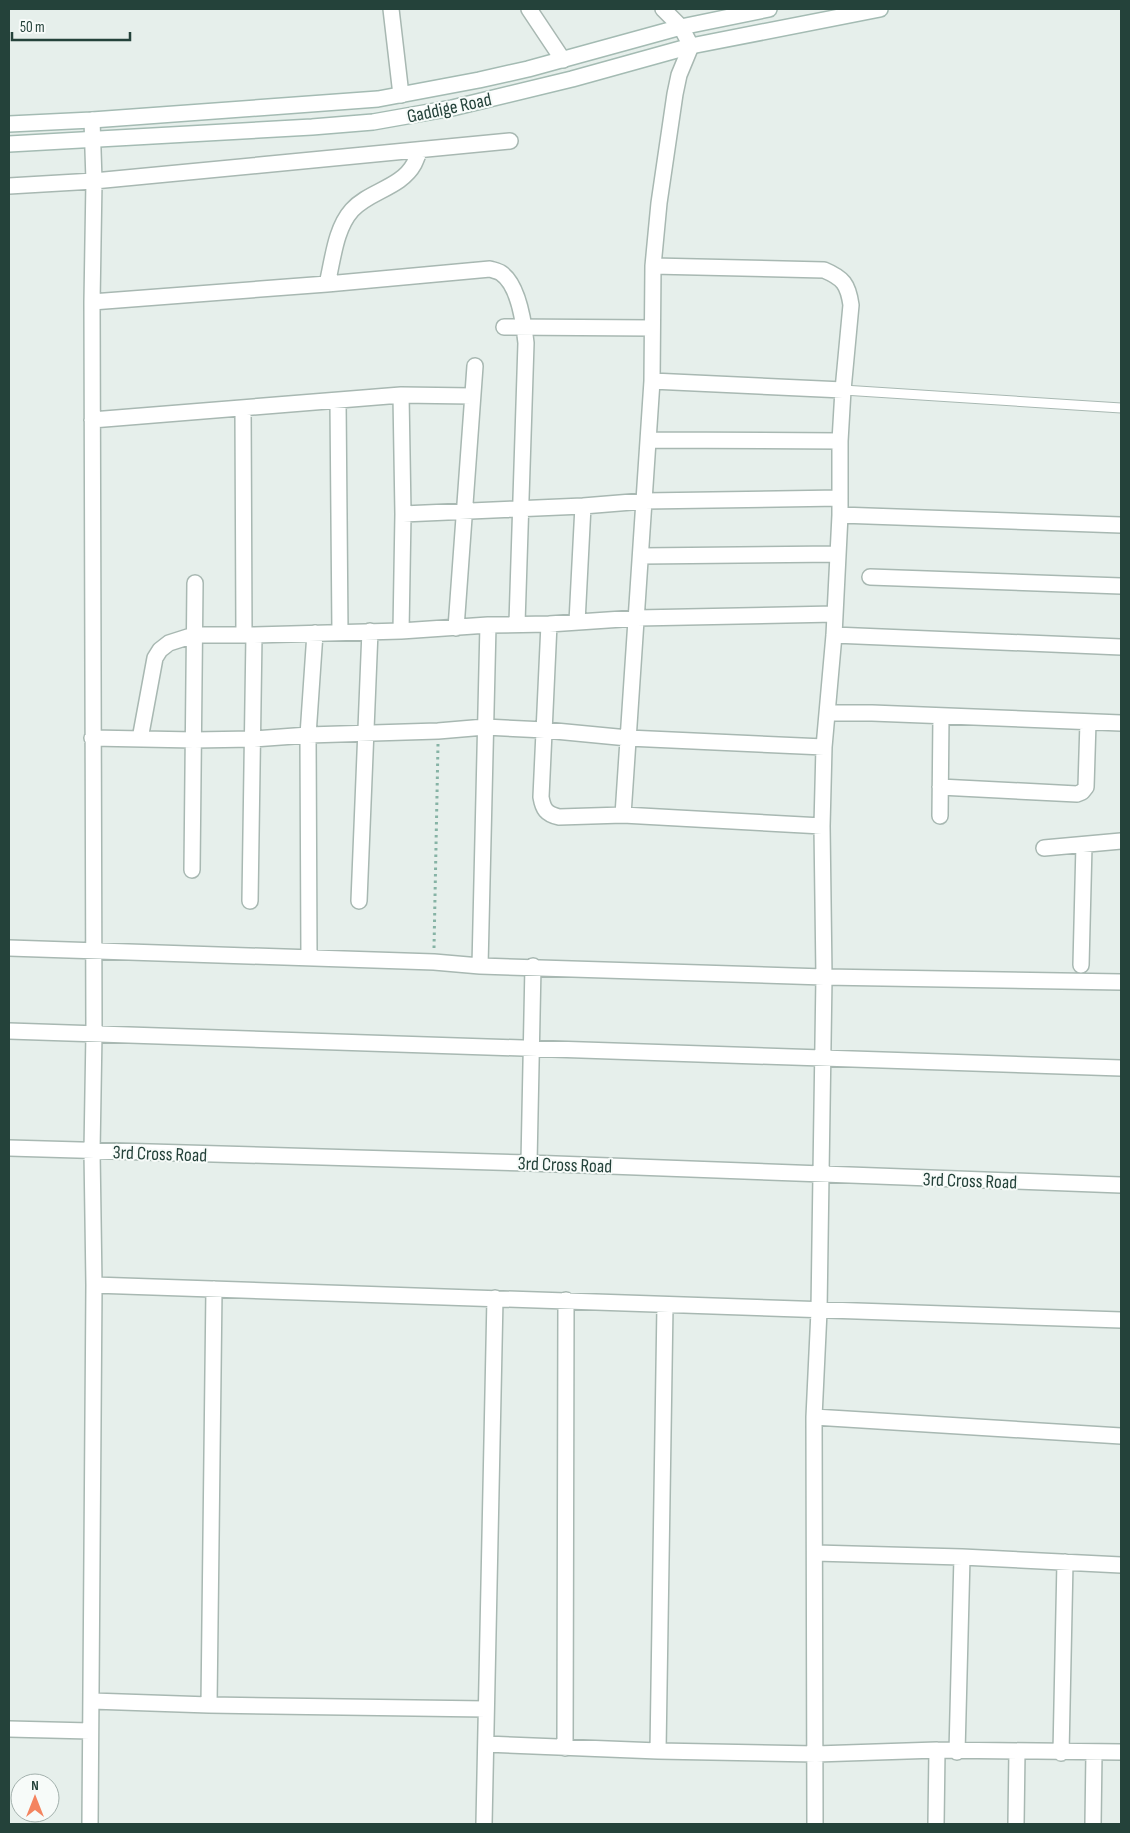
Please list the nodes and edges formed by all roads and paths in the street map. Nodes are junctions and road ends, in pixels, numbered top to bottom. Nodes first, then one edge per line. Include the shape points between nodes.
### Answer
1 (391, 9) edge
2 (529, 9) edge
3 (663, 9) edge
4 (769, 9) edge
5 (880, 9) edge
6 (681, 27) junction
7 (691, 46) junction
8 (563, 60) junction
9 (402, 95) junction
10 (92, 120) junction
11 (9, 124) edge
12 (93, 140) junction
13 (510, 142) dead end
14 (9, 144) edge
15 (420, 150) junction
16 (94, 181) junction
17 (9, 186) edge
18 (653, 266) junction
19 (327, 284) junction
20 (92, 302) junction
21 (504, 327) dead end
22 (525, 327) junction
23 (652, 328) junction
24 (475, 366) dead end
25 (652, 382) junction
26 (843, 390) junction
27 (401, 396) junction
28 (472, 396) junction
29 (338, 401) junction
30 (243, 408) junction
31 (1121, 408) edge
32 (92, 420) junction
33 (648, 440) junction
34 (840, 441) junction
35 (840, 498) junction
36 (644, 501) junction
37 (583, 506) junction
38 (521, 508) junction
39 (465, 511) junction
40 (403, 514) junction
41 (840, 515) junction
42 (1121, 525) edge
43 (838, 554) junction
44 (641, 556) junction
45 (870, 577) dead end
46 (195, 583) dead end
47 (1121, 586) edge
48 (834, 614) junction
49 (637, 618) junction
50 (577, 622) junction
51 (517, 623) junction
52 (549, 624) junction
53 (488, 625) junction
54 (456, 628) junction
55 (370, 631) junction
56 (401, 631) junction
57 (340, 632) junction
58 (315, 633) junction
59 (194, 635) junction
60 (249, 635) junction
61 (834, 636) junction
62 (1121, 647) edge
63 (827, 713) junction
64 (941, 716) junction
65 (1088, 722) junction
66 (1121, 723) edge
67 (485, 727) junction
68 (545, 730) junction
69 (438, 731) junction
70 (366, 733) junction
71 (308, 735) junction
72 (92, 738) junction
73 (628, 738) junction
74 (140, 739) junction
75 (253, 739) junction
76 (194, 740) junction
77 (824, 748) junction
78 (940, 787) junction
79 (623, 815) junction
80 (940, 816) dead end
81 (822, 826) junction
82 (1121, 841) edge
83 (1084, 845) junction
84 (1044, 848) dead end
85 (192, 870) dead end
86 (250, 901) dead end
87 (359, 901) dead end
88 (9, 948) edge
89 (93, 951) junction
90 (309, 957) junction
91 (434, 962) junction
92 (1081, 965) dead end
93 (480, 966) junction
94 (533, 966) junction
95 (824, 977) junction
96 (1121, 982) edge
97 (9, 1031) edge
98 (94, 1033) junction
99 (532, 1049) junction
100 (823, 1058) junction
101 (1121, 1068) edge
102 (9, 1148) edge
103 (92, 1151) junction
104 (529, 1163) junction
105 (821, 1174) junction
106 (1121, 1185) edge
107 (94, 1285) junction
108 (214, 1289) junction
109 (495, 1298) junction
110 (566, 1300) junction
111 (665, 1305) junction
112 (819, 1311) junction
113 (1121, 1320) edge
114 (814, 1417) junction
115 (1121, 1436) edge
116 (815, 1553) junction
117 (962, 1557) junction
118 (1065, 1562) junction
119 (1121, 1565) edge
120 (92, 1700) junction
121 (209, 1706) junction
122 (486, 1709) junction
123 (9, 1729) edge
124 (90, 1732) junction
125 (486, 1744) junction
126 (565, 1748) junction
127 (937, 1750) junction
128 (658, 1751) junction
129 (1017, 1751) junction
130 (957, 1752) junction
131 (1061, 1752) junction
132 (1121, 1752) edge
133 (1094, 1753) junction
134 (816, 1754) junction
135 (90, 1824) edge
136 (484, 1824) edge
137 (815, 1824) edge
138 (936, 1824) edge
139 (1016, 1824) edge
140 (1093, 1824) edge

1 - 9 street
2 - 8 street
3 - 6 street
4 - 6 street, Gaddige Road
5 - 7 street, Gaddige Road
6 - 7 street
6 - 8 street, Gaddige Road
7 - 12 street, Gaddige Road via 452,108 373,122
7 - 18 street via 675,94
8 - 9 street, Gaddige Road
9 - 10 street, Gaddige Road
10 - 11 street, Gaddige Road
10 - 12 street
12 - 14 street, Gaddige Road
12 - 16 street
13 - 15 street
15 - 16 street
15 - 19 street via 409,171 352,210 341,227
16 - 17 street
16 - 20 street
18 - 23 street
18 - 26 street via 824,270 836,275 844,282 851,305
19 - 20 street
19 - 22 street via 490,269 502,274 511,285
20 - 32 street
21 - 22 street
22 - 23 street
22 - 38 street
23 - 25 street
24 - 28 street
25 - 26 street
25 - 33 street
26 - 31 lane
26 - 34 street
27 - 28 street
27 - 29 street
27 - 40 street
28 - 39 street
29 - 30 street
29 - 57 street
30 - 32 street
30 - 60 street
32 - 72 street
33 - 34 street
33 - 36 street
34 - 35 street
35 - 36 street
35 - 41 street
36 - 37 street
36 - 44 street
37 - 38 street
37 - 50 street
38 - 39 street
38 - 51 street
39 - 40 street
39 - 54 street
40 - 56 street
41 - 42 street
41 - 43 street
43 - 44 street
43 - 48 street
44 - 49 street
45 - 47 street
46 - 59 street
48 - 49 street
48 - 61 street
49 - 50 street
49 - 73 street
50 - 52 street
51 - 52 street
51 - 53 street
52 - 68 street
53 - 54 street
53 - 67 street
54 - 56 street
55 - 56 street
55 - 57 street
55 - 70 street
57 - 58 street
58 - 60 street
58 - 71 street
59 - 60 street
59 - 74 street via 169,644 155,658
59 - 76 street
60 - 75 street
61 - 62 street
61 - 63 street
63 - 64 street
63 - 77 street
64 - 65 street
64 - 78 street
65 - 66 street
65 - 78 street via 1086,787 1082,792
67 - 68 street
67 - 69 street
67 - 93 street
68 - 73 street
68 - 79 street via 541,797 545,811 559,817
69 - 70 street
69 - 91 path
70 - 71 street
70 - 87 street
71 - 75 street
71 - 90 street
72 - 74 street
72 - 89 street
73 - 77 street
73 - 79 street
74 - 76 street
75 - 76 street
75 - 86 street
76 - 85 street
77 - 81 street
78 - 80 street
79 - 81 street
81 - 95 street
82 - 83 street
83 - 84 street
83 - 92 street
88 - 89 street
89 - 90 street
89 - 98 street
90 - 91 street
91 - 93 street
93 - 94 street
94 - 95 street
94 - 99 street
95 - 96 street
95 - 100 street
97 - 98 street
98 - 99 street
98 - 103 street
99 - 100 street
99 - 104 street
100 - 101 street
100 - 105 street
102 - 103 street, 3rd Cross Road
103 - 104 street, 3rd Cross Road
103 - 107 street
104 - 105 street, 3rd Cross Road
105 - 106 street, 3rd Cross Road
105 - 112 street
107 - 108 street
107 - 120 street
108 - 109 street
108 - 121 street
109 - 110 street
109 - 122 street
110 - 111 street
110 - 126 street
111 - 112 street
111 - 128 street
112 - 113 street
112 - 114 street
114 - 115 street
114 - 116 street
116 - 117 street
116 - 134 street
117 - 118 street
117 - 130 street
118 - 119 street
118 - 131 street
120 - 121 street
120 - 124 street
121 - 122 street
122 - 125 street
123 - 124 street
124 - 135 street
125 - 126 street
125 - 136 street
126 - 128 street
127 - 130 street
127 - 134 street
127 - 138 street
128 - 134 street
129 - 130 street
129 - 131 street
129 - 139 street
131 - 133 street
132 - 133 street
133 - 140 street
134 - 137 street

